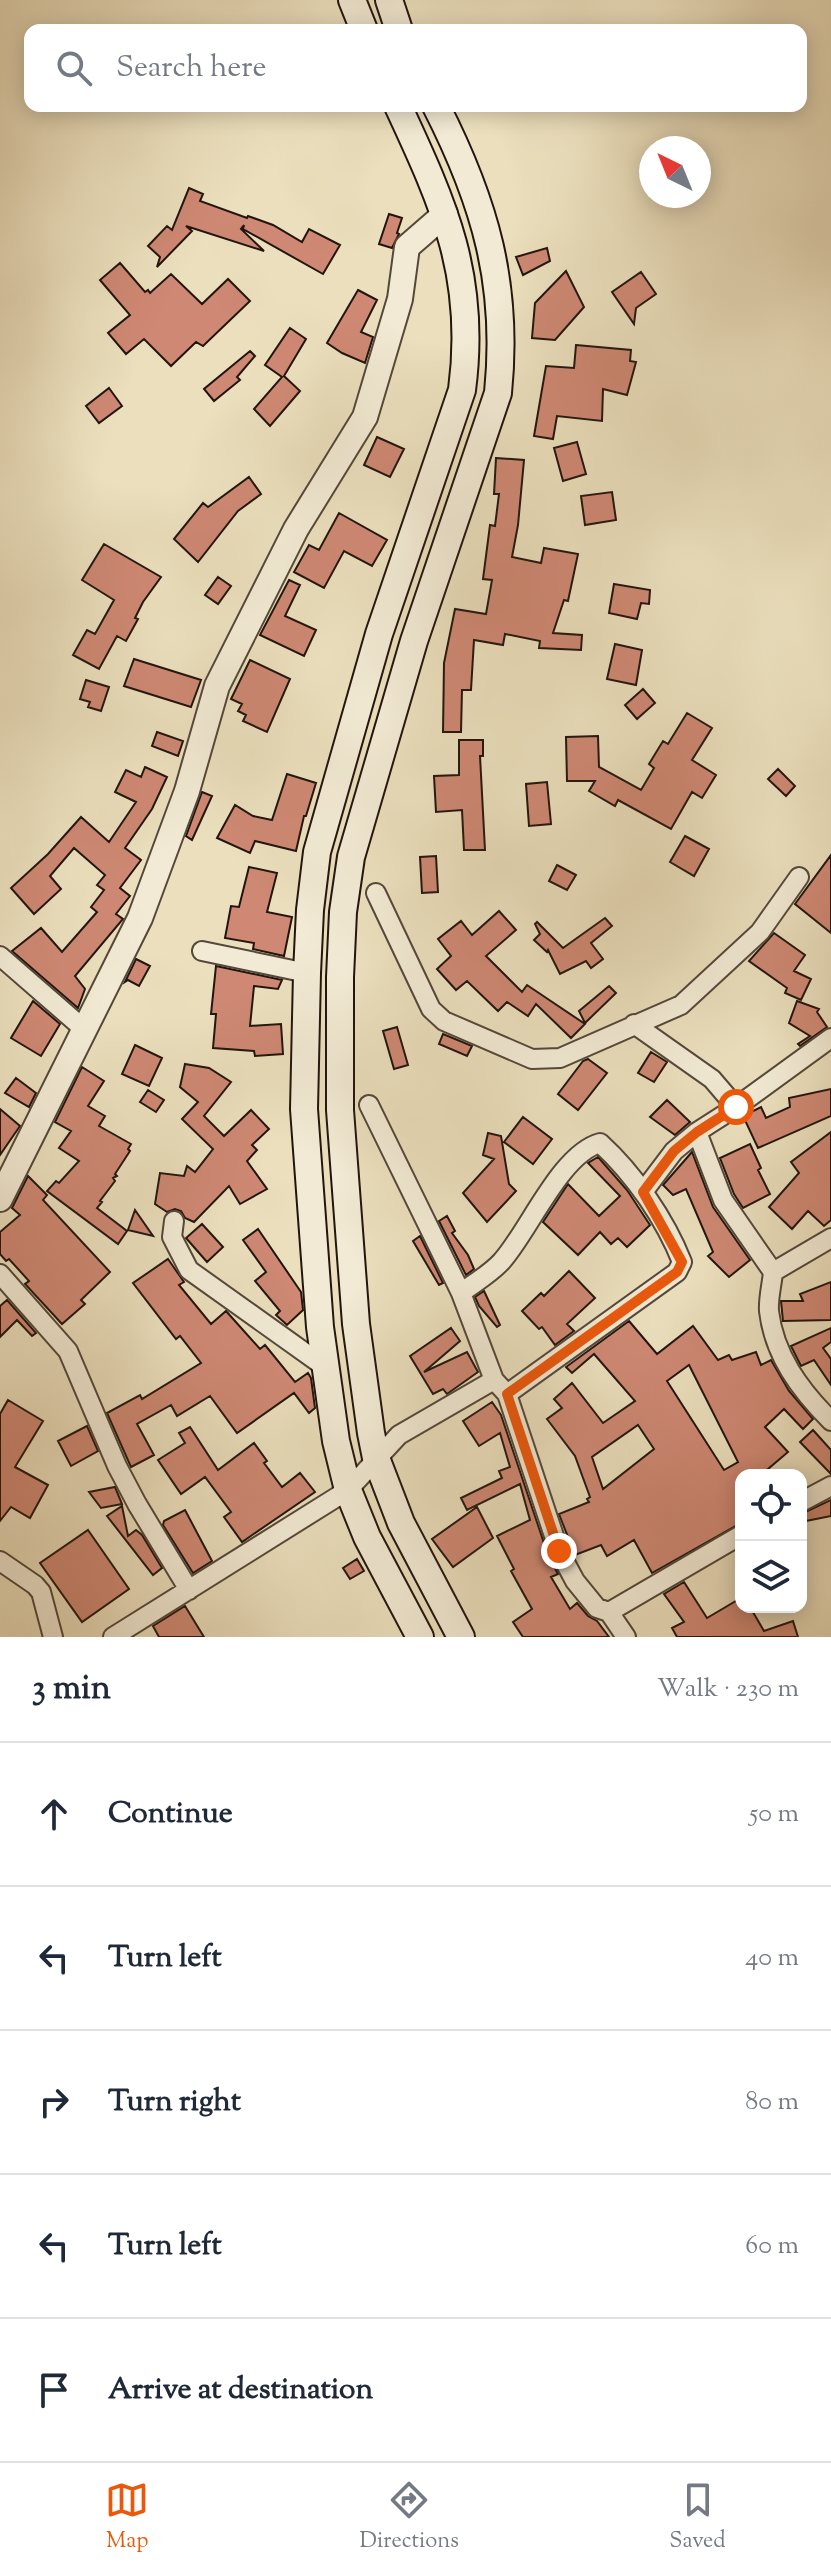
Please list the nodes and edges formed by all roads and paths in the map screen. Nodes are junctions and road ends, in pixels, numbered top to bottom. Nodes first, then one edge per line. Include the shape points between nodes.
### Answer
1 (352, 0) edge
2 (389, 0) edge
3 (362, 24) edge
4 (397, 24) edge
5 (401, 112) edge
6 (439, 112) edge
7 (445, 214) junction
8 (799, 877) dead end
9 (376, 893) dead end
10 (202, 951) dead end
11 (0, 956) edge
12 (307, 973) junction
13 (634, 1024) junction
14 (85, 1030) junction
15 (831, 1038) edge
16 (369, 1105) dead end
17 (736, 1107) junction
18 (697, 1132) junction
19 (643, 1192) junction
20 (0, 1199) edge
21 (174, 1221) dead end
22 (831, 1238) edge
23 (773, 1272) junction
24 (0, 1274) edge
25 (461, 1293) junction
26 (325, 1367) junction
27 (494, 1380) junction
28 (507, 1394) junction
29 (831, 1421) edge
30 (376, 1458) junction
31 (831, 1486) edge
32 (348, 1490) junction
33 (807, 1499) edge
34 (735, 1538) edge
35 (0, 1561) edge
36 (189, 1590) junction
37 (609, 1612) junction
38 (53, 1637) edge
39 (113, 1637) edge
40 (420, 1637) edge
41 (461, 1637) edge
42 (626, 1637) edge

1 - 3 main road
2 - 4 main road
5 - 7 main road
6 - 30 main road via 475,195 491,248 502,351 498,393 414,641 351,857 343,912 340,1110 356,1324
7 - 12 main road via 466,301 462,390 379,634 317,852
7 - 14 street via 407,247 400,299 365,417 296,529 217,686 187,791 140,918
8 - 13 street via 760,932 681,1005
9 - 13 street via 431,1009 444,1021 532,1059 560,1058
10 - 12 street
11 - 14 street
12 - 26 main road via 304,1109
13 - 17 street via 712,1079
14 - 20 street
15 - 17 street
16 - 25 street
17 - 18 street
18 - 19 street via 674,1151
18 - 23 street via 723,1200
19 - 25 street via 600,1143 586,1147 501,1262
19 - 28 street via 677,1249 682,1262 677,1272
21 - 26 street via 172,1237 189,1270
22 - 23 street
23 - 29 street via 769,1309 778,1349 798,1384
24 - 36 street via 68,1351 117,1466
25 - 27 street
26 - 32 main road
27 - 28 street
27 - 30 street via 399,1435
28 - 37 street via 559,1551 597,1608
30 - 32 street
30 - 41 main road via 401,1523
31 - 33 street
32 - 36 street
32 - 40 main road
34 - 37 street
35 - 38 street via 41,1592
36 - 39 street
37 - 42 street

